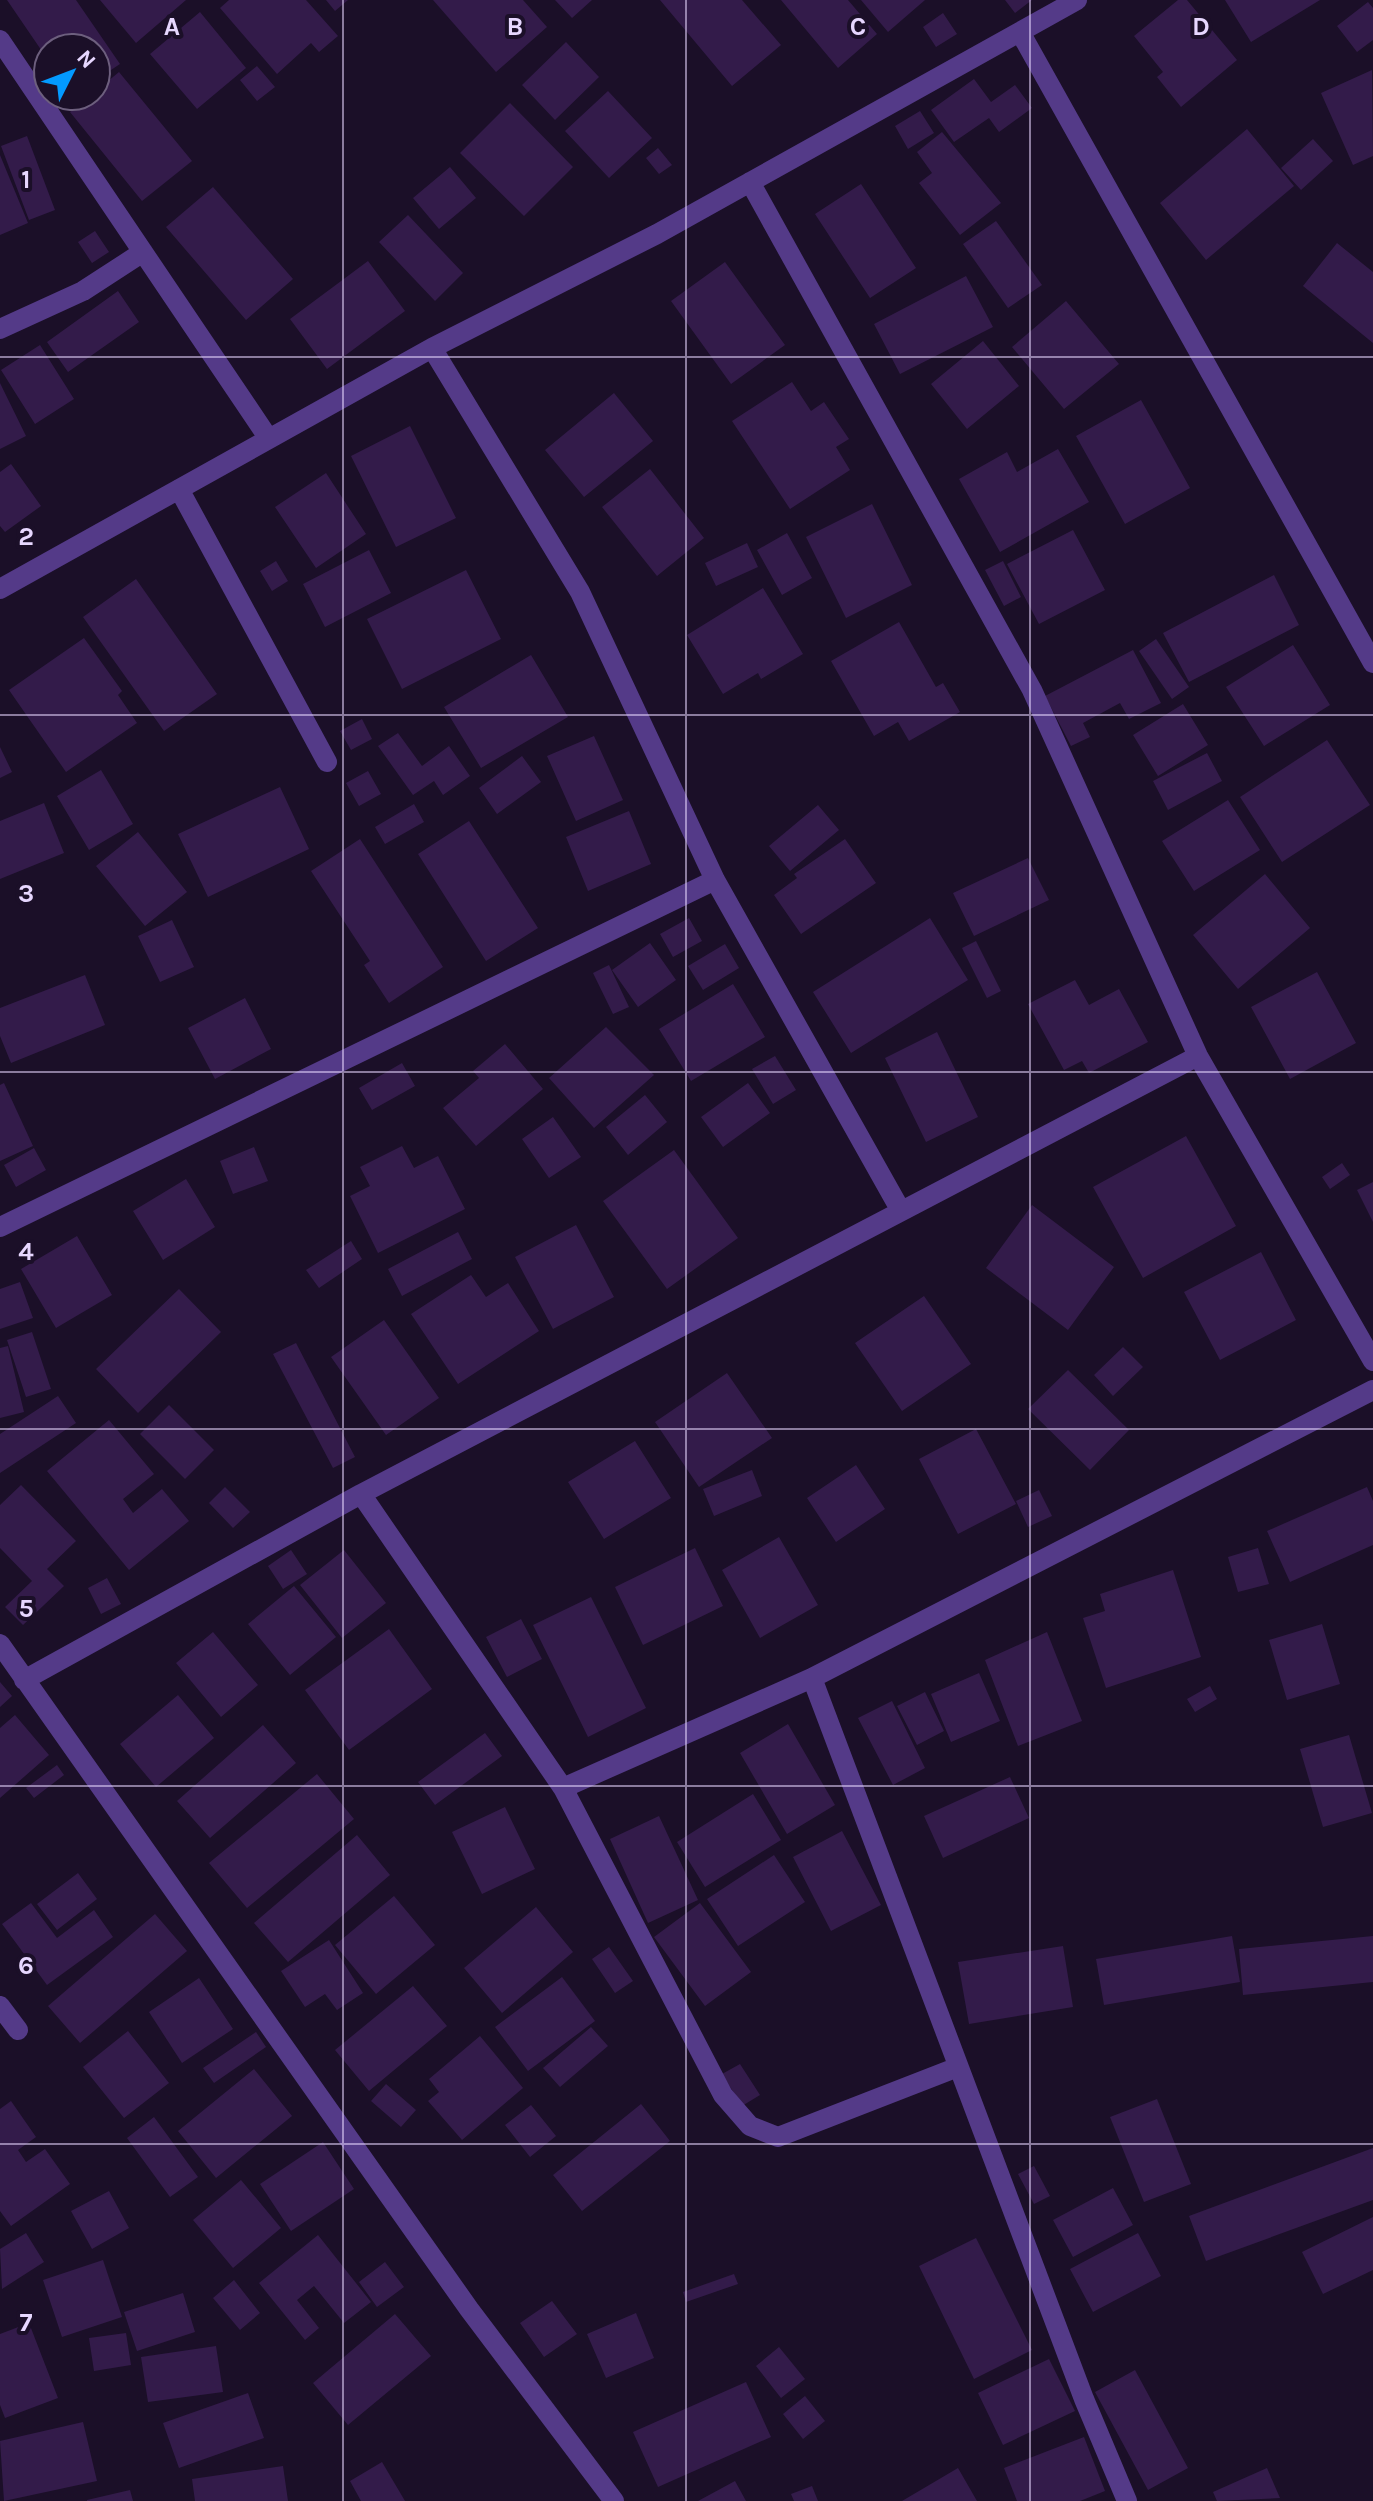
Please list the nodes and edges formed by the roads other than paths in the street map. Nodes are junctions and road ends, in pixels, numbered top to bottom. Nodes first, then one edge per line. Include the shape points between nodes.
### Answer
1 (1077, 0) edge
2 (1020, 32) junction
3 (0, 40) edge
4 (750, 182) junction
5 (143, 252) junction
6 (0, 329) edge
7 (432, 348) junction
8 (269, 439) junction
9 (179, 489) junction
10 (0, 589) edge
11 (1373, 663) edge
12 (327, 762) dead end
13 (715, 880) junction
14 (1198, 1056) junction
15 (901, 1211) junction
16 (0, 1227) edge
17 (1373, 1361) edge
18 (1373, 1390) edge
19 (361, 1494) junction
20 (0, 1644) edge
21 (812, 1678) junction
22 (24, 1680) junction
23 (563, 1788) junction
24 (0, 2006) edge
25 (18, 2030) dead end
26 (958, 2067) junction
27 (614, 2501) edge
28 (1127, 2501) edge

1 - 2 street
2 - 4 street
2 - 11 street
3 - 5 street
4 - 7 street
4 - 14 street via 1032,690
5 - 6 street via 83,291
5 - 8 street
7 - 8 street
7 - 13 street via 580,592
8 - 9 street
9 - 10 street
9 - 12 street
13 - 15 street
13 - 16 street
14 - 15 street
14 - 17 street
15 - 19 street
18 - 21 street
19 - 22 street
19 - 23 street
20 - 22 street
21 - 23 street
21 - 26 street
22 - 27 street via 469,2309
23 - 26 street via 723,2095 750,2126 778,2137
24 - 25 street
26 - 28 street

